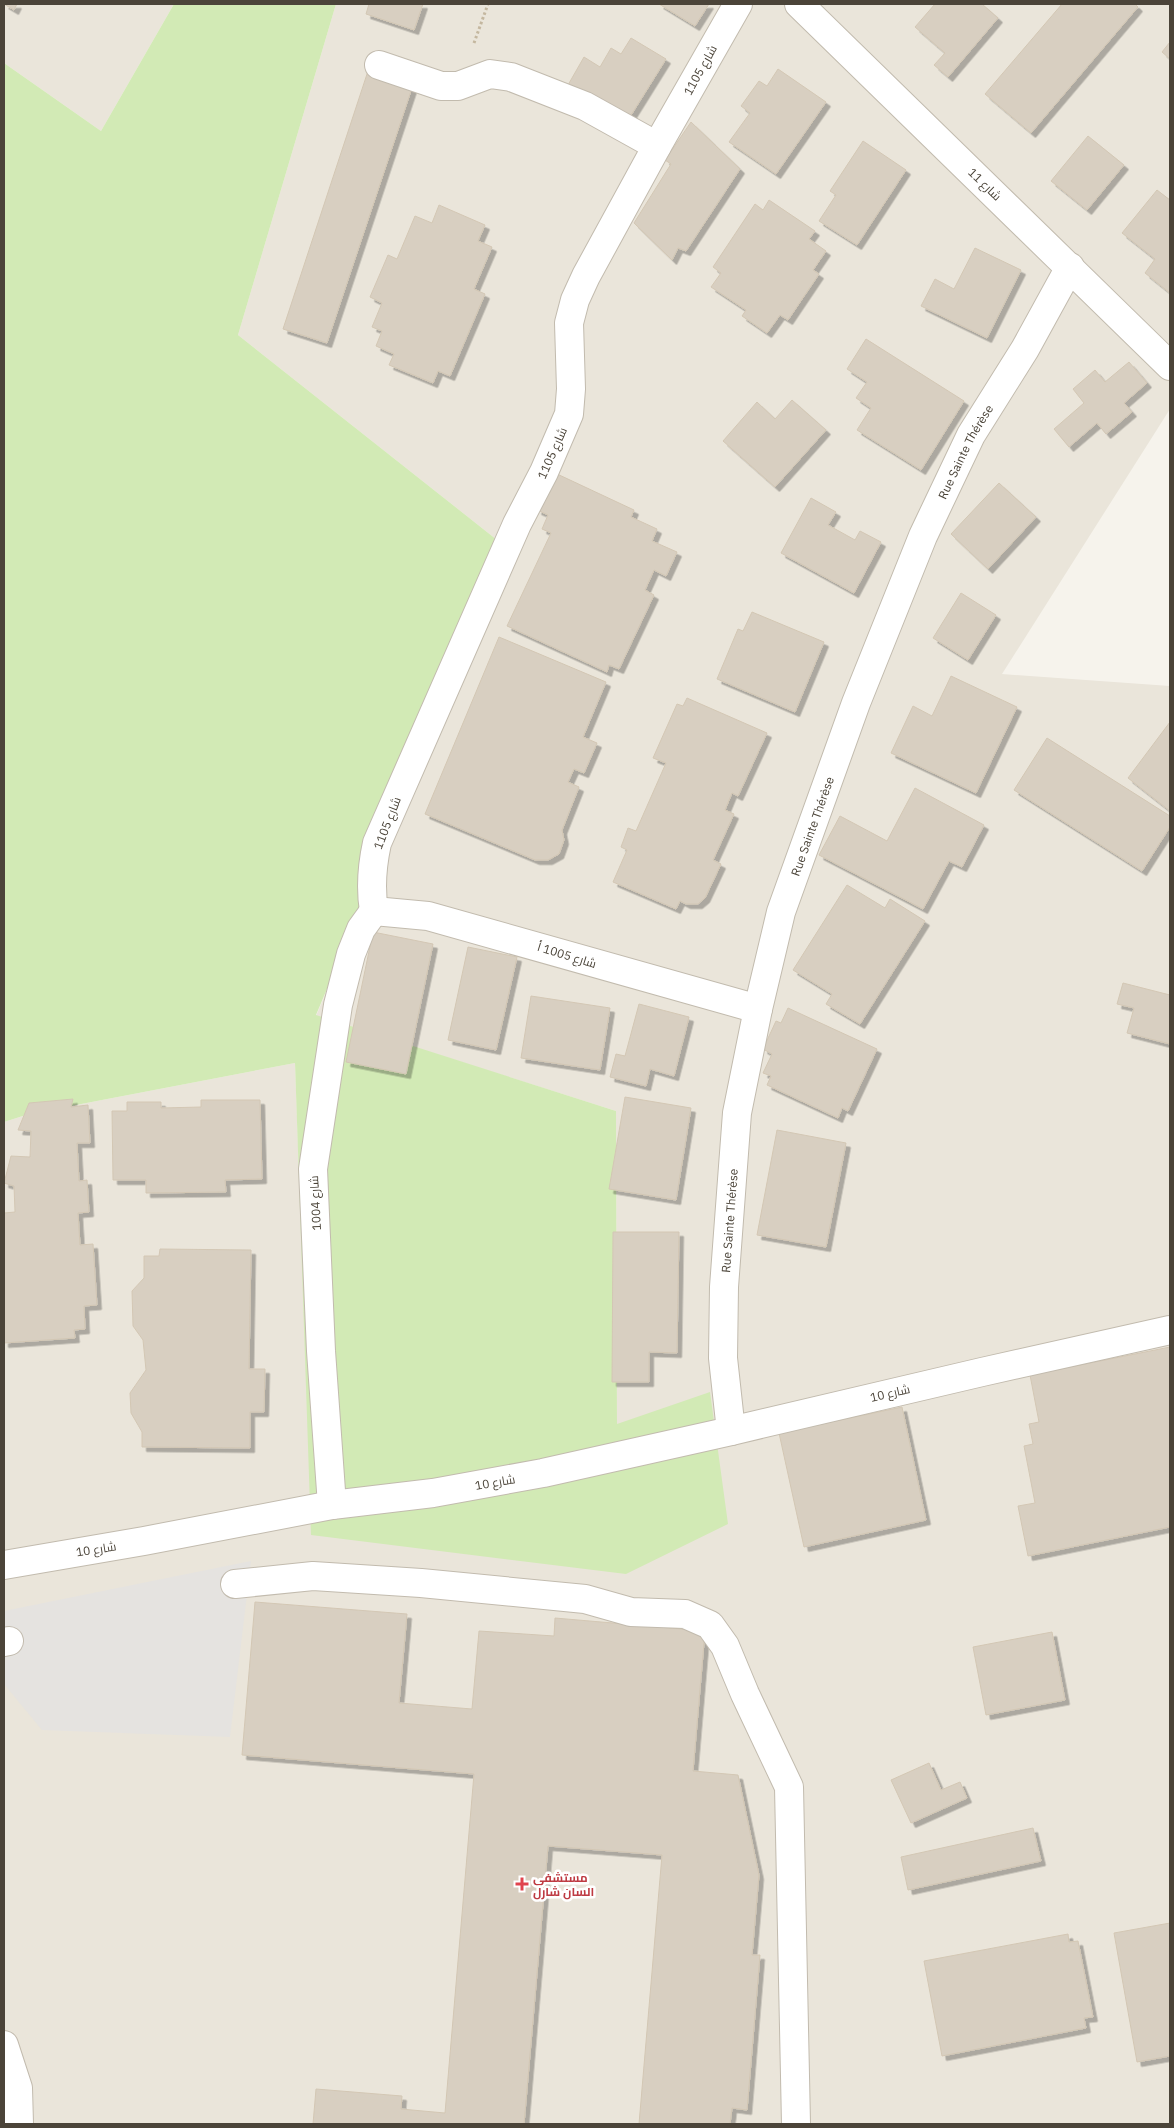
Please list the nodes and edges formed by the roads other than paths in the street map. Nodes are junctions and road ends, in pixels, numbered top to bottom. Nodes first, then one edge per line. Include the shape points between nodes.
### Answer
1 (738, 4) edge
2 (799, 4) edge
3 (379, 65) dead end
4 (657, 146) junction
5 (1070, 267) junction
6 (1170, 366) edge
7 (374, 911) junction
8 (758, 1010) junction
9 (1170, 1330) edge
10 (731, 1431) junction
11 (332, 1505) junction
12 (4, 1565) edge
13 (235, 1584) dead end
14 (4, 2045) edge
15 (19, 2124) edge
16 (796, 2124) edge

1 - 4 street, شارع 1105
2 - 5 street, شارع 11
3 - 4 street via 441,86 458,86 490,74 511,77 585,106
4 - 7 street, شارع 1105 via 575,300 569,323 569,414 380,835 372,863
5 - 6 street, شارع 11
5 - 8 street, Rue Sainte Thérèse via 1025,349 971,435 923,536 856,703 781,912
7 - 8 street, شارع 1005 أ via 428,916
7 - 11 street, شارع 1004 via 361,929 351,954 338,1006 313,1169
8 - 10 street, Rue Sainte Thérèse via 737,1113 724,1287 723,1358
9 - 10 street, شارع 10
10 - 11 street, شارع 10 via 543,1473
11 - 12 street, شارع 10
13 - 16 street via 313,1576 421,1583 586,1599 631,1612 685,1614 710,1625 725,1646 789,1787
14 - 15 street via 18,2088

